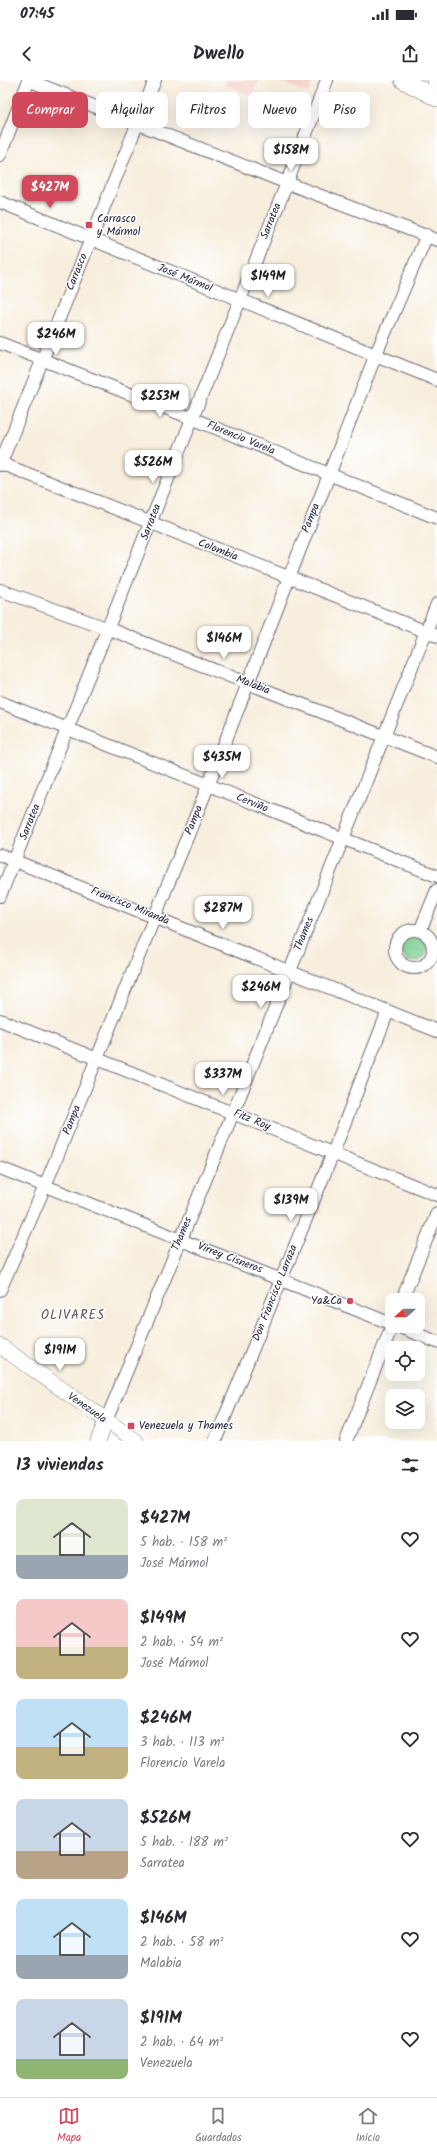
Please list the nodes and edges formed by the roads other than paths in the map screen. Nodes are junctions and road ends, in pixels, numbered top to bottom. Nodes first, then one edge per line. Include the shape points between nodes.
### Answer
1 (29, 80) edge
2 (155, 80) edge
3 (327, 80) edge
4 (403, 80) edge
5 (150, 92) edge
6 (437, 98) edge
7 (96, 106) edge
8 (136, 128) edge
9 (150, 128) edge
10 (0, 155) edge
11 (287, 183) junction
12 (0, 202) edge
13 (90, 238) junction
14 (432, 238) edge
15 (239, 300) junction
16 (0, 343) edge
17 (376, 354) junction
18 (42, 359) junction
19 (437, 380) edge
20 (191, 418) junction
21 (0, 464) edge
22 (328, 474) junction
23 (437, 518) edge
24 (150, 524) junction
25 (288, 577) junction
26 (0, 590) edge
27 (437, 604) edge
28 (109, 629) junction
29 (432, 634) edge
30 (249, 683) junction
31 (0, 702) edge
32 (67, 729) junction
33 (384, 736) junction
34 (437, 758) edge
35 (208, 786) junction
36 (342, 840) junction
37 (0, 855) edge
38 (14, 860) junction
39 (437, 876) edge
40 (437, 890) edge
41 (0, 896) edge
42 (154, 916) junction
43 (420, 931) dead end
44 (290, 970) junction
45 (388, 1011) junction
46 (0, 1020) edge
47 (437, 1031) edge
48 (97, 1058) junction
49 (233, 1113) junction
50 (333, 1153) junction
51 (0, 1168) edge
52 (45, 1186) junction
53 (437, 1194) edge
54 (437, 1213) edge
55 (180, 1239) junction
56 (281, 1278) junction
57 (0, 1290) edge
58 (405, 1293) edge
59 (385, 1322) edge
60 (389, 1333) edge
61 (414, 1333) edge
62 (437, 1342) edge
63 (0, 1346) edge
64 (106, 1421) junction
65 (98, 1441) edge
66 (136, 1441) edge
67 (214, 1441) edge
68 (346, 1441) edge

1 - 7 street
1 - 10 street
2 - 5 street, Carrasco
3 - 11 street, Sarratea
4 - 6 main road
8 - 13 street, Carrasco
9 - 11 street
11 - 14 street
11 - 15 street, Sarratea
12 - 13 street, José Mármol
13 - 15 street, José Mármol
13 - 18 street, Carrasco
14 - 17 street, Pampa
15 - 17 street, José Mármol
15 - 20 street, Sarratea
16 - 18 street, Florencio Varela
17 - 19 street, José Mármol
17 - 22 street, Pampa
18 - 20 street, Florencio Varela
18 - 21 street, Carrasco
20 - 22 street, Florencio Varela
20 - 24 street, Sarratea
21 - 24 street, Colombia
22 - 23 street, Florencio Varela
22 - 25 street, Pampa
24 - 25 street, Colombia
24 - 28 street, Sarratea
25 - 29 street, Colombia
25 - 30 street, Pampa
26 - 28 street, Malabia
27 - 29 street, Thames
28 - 30 street, Malabia
28 - 32 street, Sarratea
29 - 33 street, Thames
30 - 33 street, Malabia
30 - 35 street, Pampa
31 - 32 street, Cerviño
32 - 35 street, Cerviño
32 - 38 street, Sarratea
33 - 34 street, Malabia
33 - 36 street, Thames
35 - 36 street, Cerviño
35 - 42 street, Pampa
36 - 39 street, Cerviño
36 - 44 street, Thames
37 - 38 street, Francisco Miranda
38 - 41 street, Sarratea
38 - 42 street, Francisco Miranda
40 - 43 street
42 - 44 street, Francisco Miranda
42 - 48 street, Pampa
44 - 45 street, Francisco Miranda
44 - 49 street, Thames
45 - 47 street, Francisco Miranda
45 - 50 street, Don Francisco Larraza
46 - 48 street, Fitz Roy
48 - 49 street, Fitz Roy
48 - 52 street, Pampa
49 - 50 street, Fitz Roy
49 - 55 street, Thames
50 - 53 street, Fitz Roy
50 - 56 street, Don Francisco Larraza
51 - 52 street, Virrey Cisneros
52 - 55 street, Virrey Cisneros
52 - 57 street, Pampa
54 - 58 street
55 - 56 street, Virrey Cisneros
55 - 64 street, Thames
56 - 59 street, Virrey Cisneros
56 - 67 street, Don Francisco Larraza
60 - 68 street
61 - 62 street
63 - 64 street, Venezuela
64 - 65 street, Thames
64 - 66 street, Venezuela

